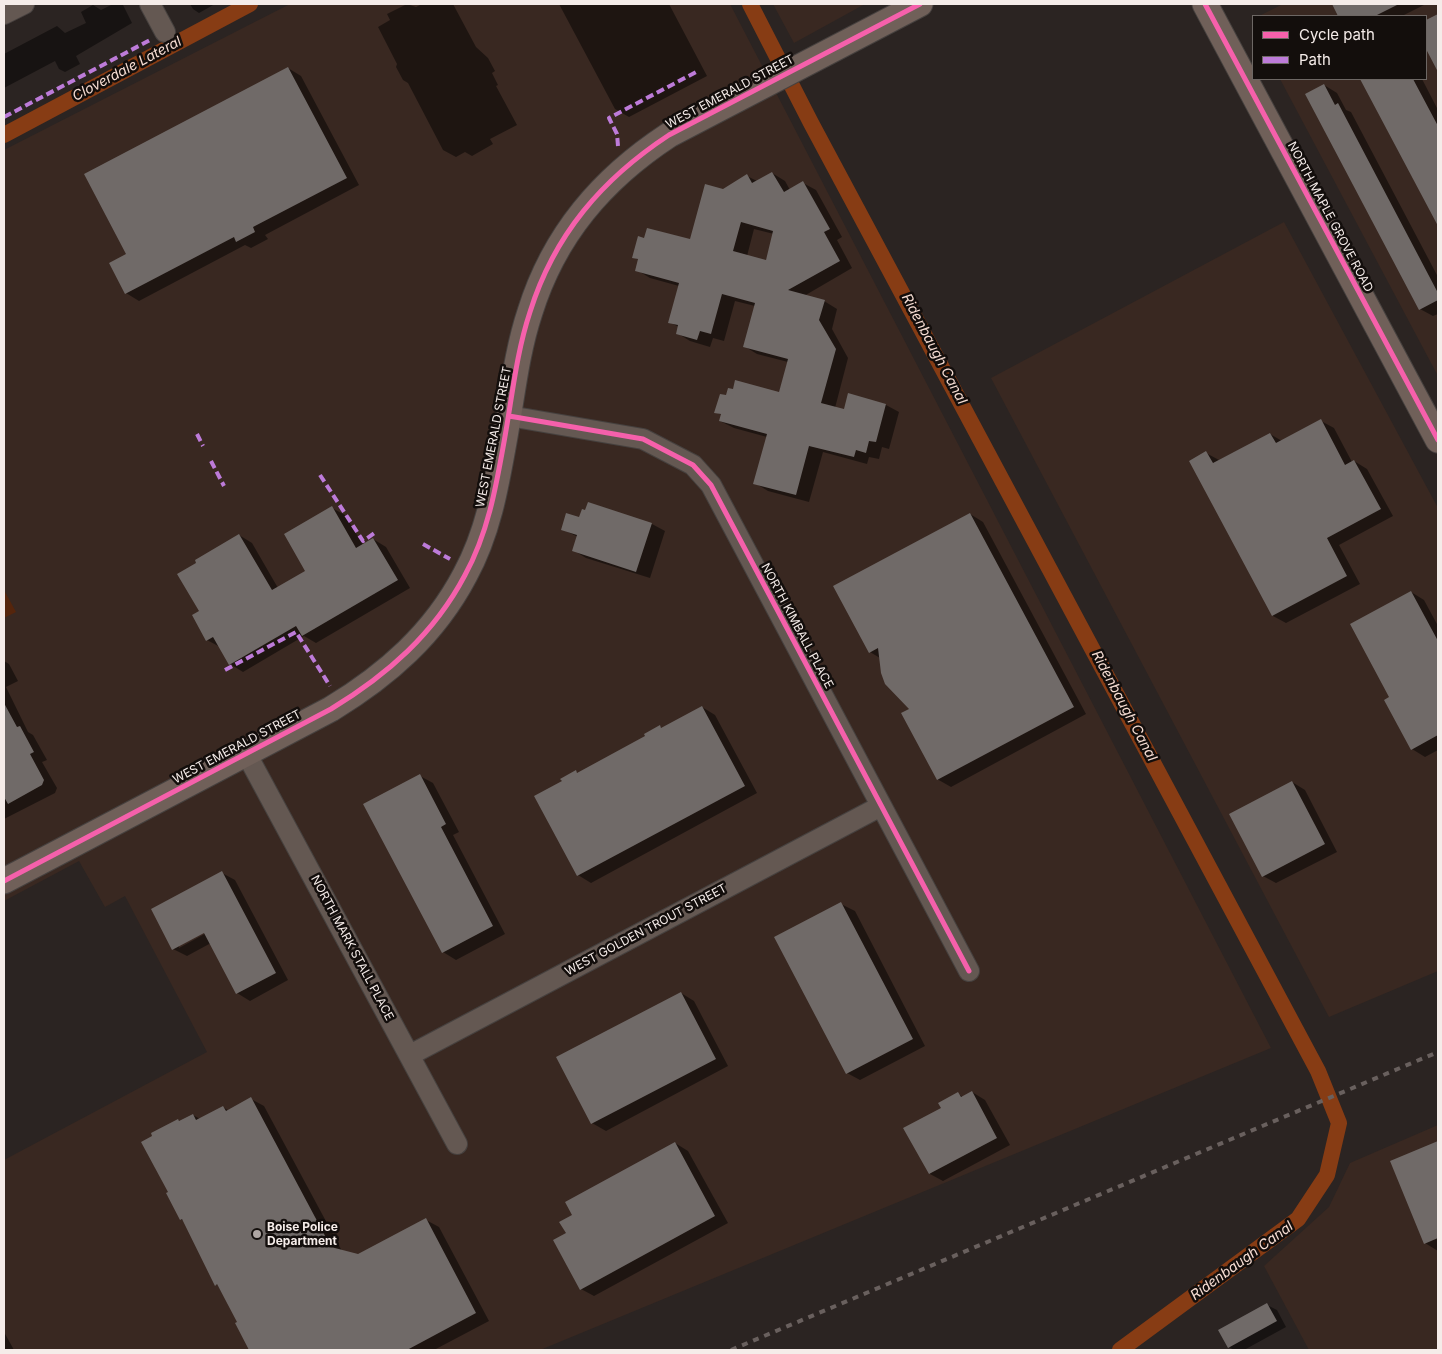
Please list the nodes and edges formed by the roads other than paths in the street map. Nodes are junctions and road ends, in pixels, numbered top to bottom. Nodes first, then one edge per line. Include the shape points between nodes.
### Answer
1 (24, 4) edge
2 (150, 4) edge
3 (920, 4) edge
4 (1205, 4) edge
5 (4, 14) edge
6 (165, 32) dead end
7 (509, 416) junction
8 (1438, 440) edge
9 (246, 753) junction
10 (881, 806) junction
11 (4, 881) edge
12 (969, 971) dead end
13 (410, 1055) junction
14 (457, 1144) dead end

1 - 5 street
2 - 6 street
3 - 7 main road, WEST EMERALD STREET via 704,115 638,155 593,197 548,265 530,312
4 - 8 main road, NORTH MAPLE GROVE ROAD
7 - 9 main road, WEST EMERALD STREET via 492,506 480,540 466,574 428,630 405,655 361,690
7 - 10 street, NORTH KIMBALL PLACE via 643,439 693,465 710,485
9 - 11 main road, WEST EMERALD STREET
9 - 13 street, NORTH MARK STALL PLACE
10 - 12 street, NORTH KIMBALL PLACE
10 - 13 street, WEST GOLDEN TROUT STREET
13 - 14 street, NORTH MARK STALL PLACE

